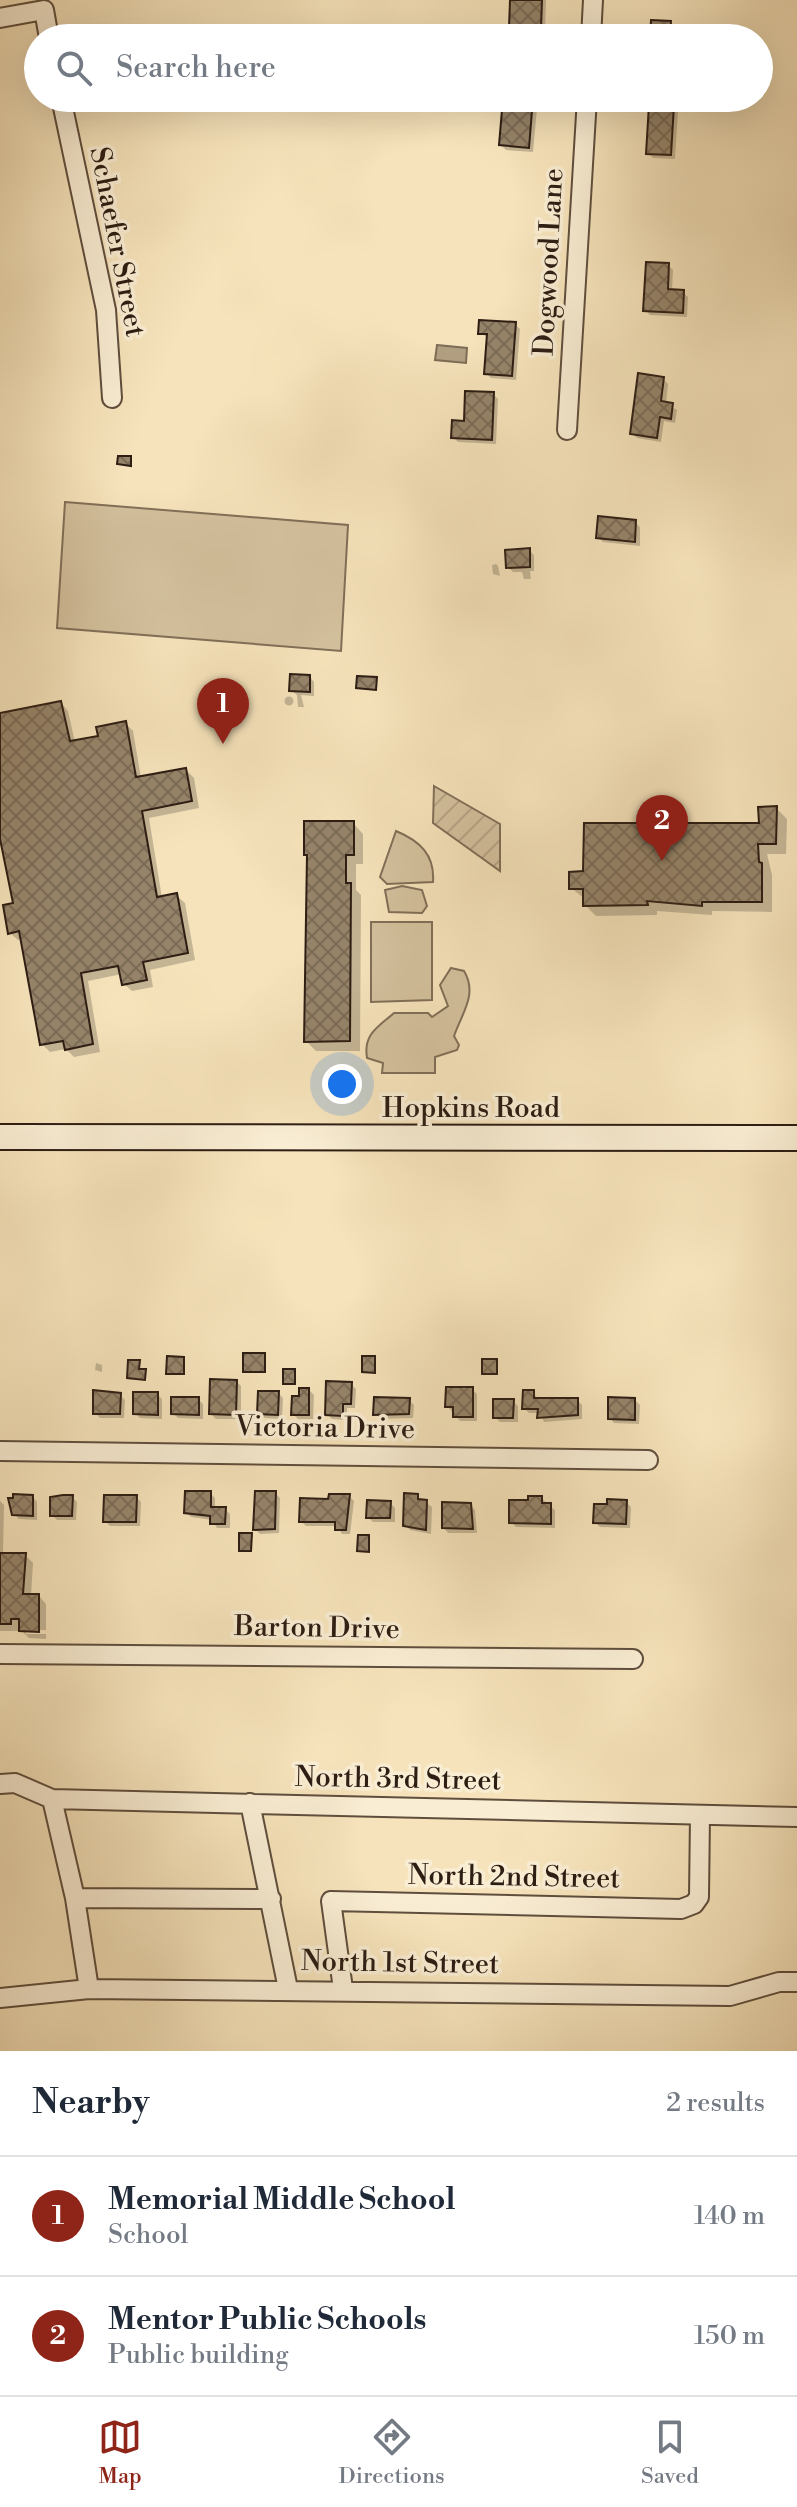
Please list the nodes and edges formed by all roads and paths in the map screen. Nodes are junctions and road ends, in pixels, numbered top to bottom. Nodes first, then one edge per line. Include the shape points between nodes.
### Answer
1 (593, 0) edge
2 (0, 18) edge
3 (46, 24) edge
4 (592, 24) edge
5 (64, 112) edge
6 (586, 112) edge
7 (112, 398) dead end
8 (567, 430) dead end
9 (0, 1137) edge
10 (797, 1138) edge
11 (0, 1451) edge
12 (648, 1460) dead end
13 (0, 1654) edge
14 (633, 1659) dead end
15 (0, 1784) edge
16 (52, 1799) junction
17 (250, 1803) junction
18 (700, 1815) junction
19 (797, 1817) edge
20 (75, 1898) junction
21 (271, 1899) junction
22 (797, 1982) edge
23 (89, 1989) junction
24 (288, 1989) junction
25 (343, 1989) junction
26 (0, 1998) edge

1 - 4 street
2 - 3 street via 44,10
5 - 7 street, Schaefer Street via 106,310
6 - 8 street, Dogwood Lane
9 - 10 street, Hopkins Road
11 - 12 street, Victoria Drive
13 - 14 street, Barton Drive
15 - 16 street, North 3rd Street via 15,1783
16 - 17 street, North 3rd Street
16 - 20 street
17 - 18 street, North 3rd Street
17 - 21 street
18 - 19 street, North 3rd Street
18 - 25 street, North 2nd Street via 699,1897 681,1909 331,1901
20 - 21 street
20 - 23 street
21 - 24 street
22 - 25 street, North 1st Street via 730,1996
23 - 24 street, North 1st Street
23 - 26 street, North 1st Street
24 - 25 street, North 1st Street

